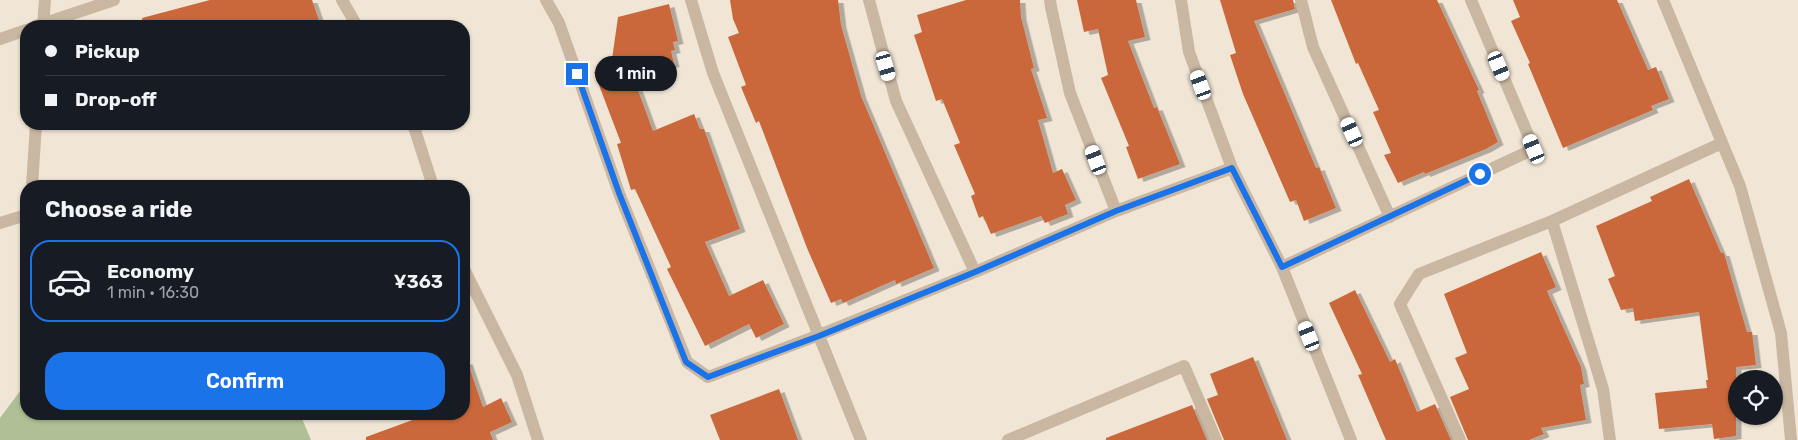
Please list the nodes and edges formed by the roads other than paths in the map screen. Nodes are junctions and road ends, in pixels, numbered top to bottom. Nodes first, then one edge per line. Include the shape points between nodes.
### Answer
1 (45, 0) edge
2 (114, 0) edge
3 (342, 0) edge
4 (546, 0) edge
5 (691, 0) edge
6 (869, 0) edge
7 (1050, 0) edge
8 (1181, 0) edge
9 (1301, 0) edge
10 (1471, 0) edge
11 (1663, 0) edge
12 (42, 20) edge
13 (56, 20) edge
14 (354, 20) edge
15 (20, 32) edge
16 (0, 39) edge
17 (36, 130) edge
18 (415, 130) edge
19 (1722, 143) junction
20 (1232, 168) junction
21 (32, 180) edge
22 (431, 180) edge
23 (1116, 211) junction
24 (1390, 216) junction
25 (20, 217) edge
26 (1552, 222) junction
27 (0, 223) edge
28 (1282, 267) junction
29 (975, 272) junction
30 (470, 281) edge
31 (819, 336) junction
32 (1036, 434) edge
33 (538, 440) edge
34 (861, 440) edge
35 (1008, 440) edge
36 (1216, 440) edge
37 (1351, 440) edge
38 (1460, 440) edge
39 (1610, 440) edge
40 (1791, 440) edge

1 - 12 street
2 - 13 street
3 - 14 street
4 - 31 street via 559,23 619,193 686,362 708,377
5 - 31 street via 713,73
6 - 29 street via 896,102
7 - 23 street via 1070,93
8 - 20 street via 1189,52
9 - 24 street via 1313,47
10 - 24 street via 1534,149
11 - 19 street
15 - 16 street
17 - 21 street
18 - 22 street
19 - 26 street
19 - 40 street via 1740,186 1781,333
20 - 23 street
20 - 28 street
23 - 29 street
24 - 28 street
25 - 27 street
26 - 38 street via 1418,274 1400,304
26 - 39 street via 1603,389
28 - 37 street
29 - 31 street
30 - 33 street via 516,375
31 - 34 street
32 - 35 street
32 - 36 street via 1184,366

